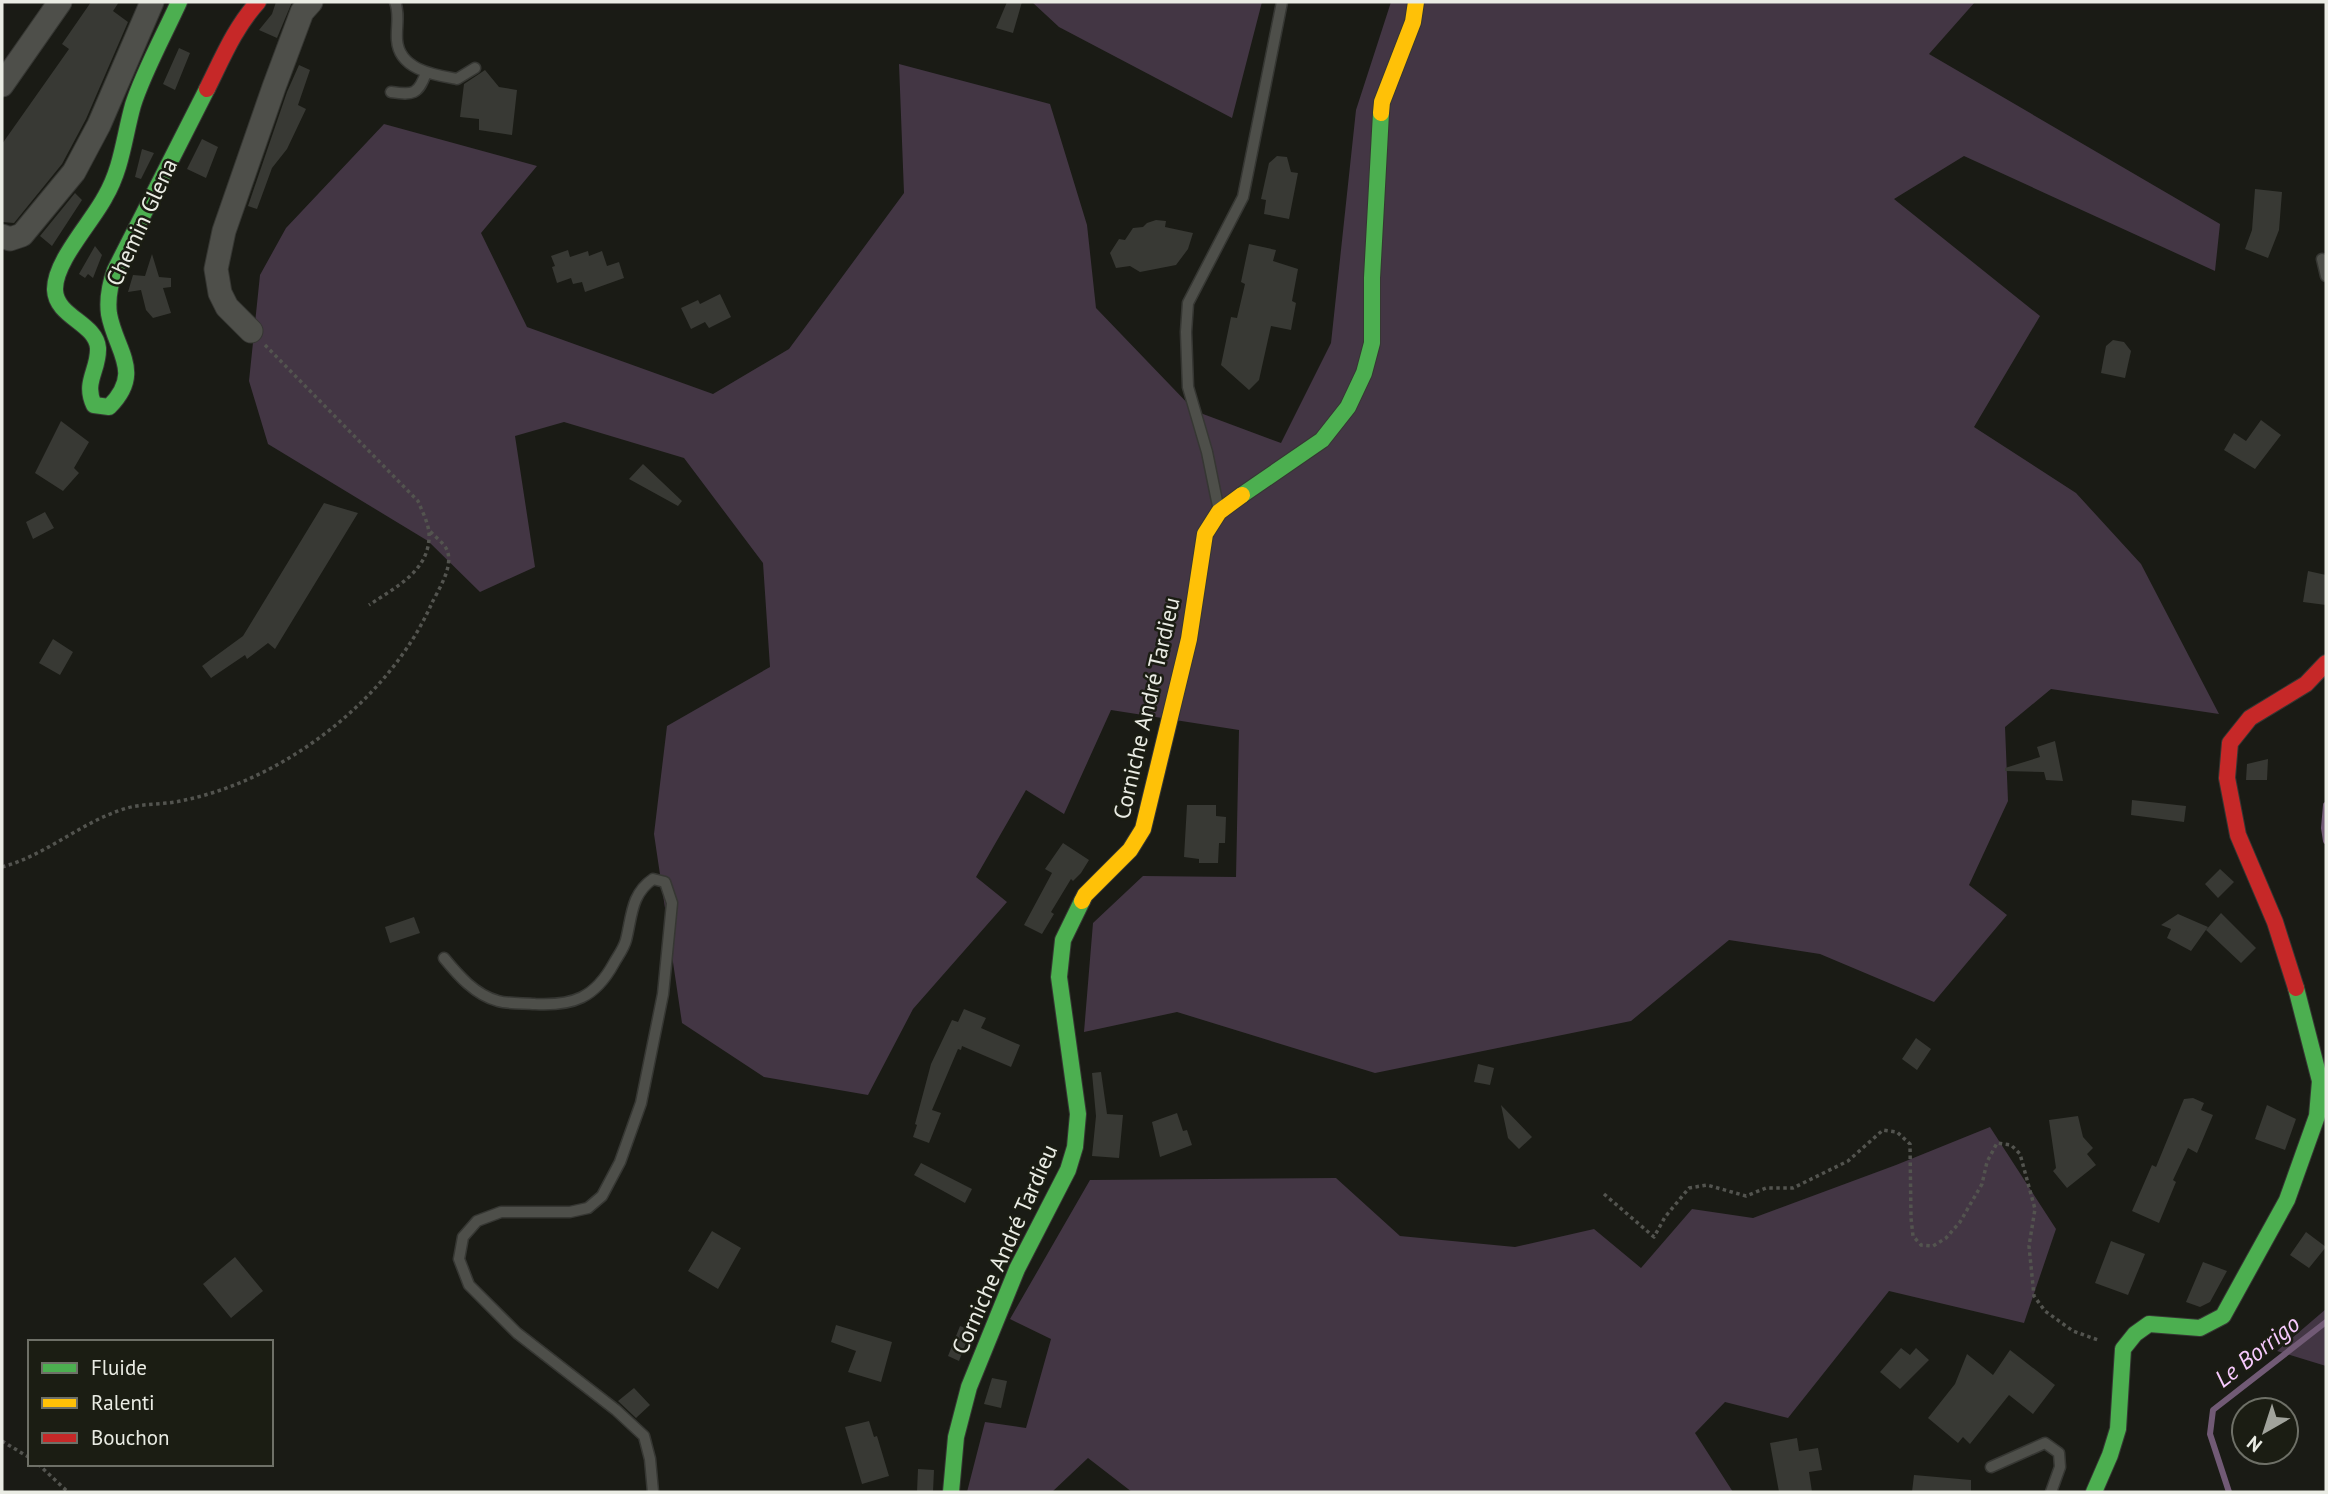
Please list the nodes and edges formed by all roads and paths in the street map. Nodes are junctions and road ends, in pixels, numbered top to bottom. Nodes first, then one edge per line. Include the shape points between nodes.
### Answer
1 (60, 2) edge
2 (152, 2) edge
3 (179, 2) edge
4 (258, 2) edge
5 (311, 2) edge
6 (395, 2) edge
7 (1282, 2) edge
8 (1416, 2) edge
9 (475, 68) dead end
10 (426, 73) junction
11 (2, 85) edge
12 (391, 92) dead end
13 (2, 236) edge
14 (2322, 259) dead end
15 (2326, 276) edge
16 (251, 331) joint
17 (1219, 512) junction
18 (429, 530) junction
19 (369, 606) dead end
20 (2326, 663) edge
21 (2, 867) edge
22 (444, 958) dead end
23 (1604, 1194) dead end
24 (2123, 1349) junction
25 (2, 1441) edge
26 (28, 1457) edge
27 (40, 1466) edge
28 (1991, 1467) dead end
29 (68, 1492) edge
30 (653, 1492) edge
31 (951, 1492) edge
32 (2051, 1492) edge
33 (2094, 1492) edge

1 - 11 street
2 - 13 street via 74,172 22,235
3 - 4 street, Chemin Glena via 134,103 117,175 55,278 55,295 64,310 95,337 98,350 88,393 94,405 109,407 121,397 128,379 107,293 115,270 234,36
5 - 16 street via 302,12 274,87 224,231 216,269 227,307
6 - 10 lane via 397,44 405,58
7 - 17 lane via 1242,197 1188,303 1188,387
8 - 17 street, Corniche André Tardieu via 1413,22 1382,102 1372,343 1364,373 1348,407 1322,440
9 - 10 lane via 457,79
10 - 12 lane via 421,88 411,94
14 - 15 lane
16 - 18 path via 418,501
17 - 31 street, Corniche André Tardieu via 1205,534 1189,639 1143,829 1130,850 1085,895 1063,940 1059,977 1077,1103 1075,1147 1068,1170 1017,1269 969,1387 956,1437
18 - 19 path via 428,554 410,577
18 - 21 path via 447,549 448,568 426,617 380,685 311,746 244,783 184,800 127,808 24,861
20 - 24 street via 2306,684 2250,718 2230,743 2227,778 2238,835 2294,980 2320,1081 2317,1116 2287,1200 2223,1316 2200,1328 2149,1324
22 - 30 lane via 462,979 498,1001 559,1005 585,997 605,979 625,943 633,905 643,886 653,878 665,882 672,903 663,994 641,1103 602,1196 588,1208 570,1212 501,1212 477,1221 463,1237 459,1259 469,1285 517,1333 644,1436
23 - 24 path via 1654,1237 1689,1188 1707,1185 1746,1196 1766,1188 1793,1188 1848,1161 1883,1130 1897,1132 1910,1144 1913,1236 1921,1245 1933,1246 1960,1222 1982,1184 1997,1143 2011,1145 2020,1154 2035,1209 2029,1245 2034,1296 2045,1311 2073,1331
24 - 33 street via 2118,1429
25 - 26 path
27 - 29 path
28 - 32 lane via 2045,1443 2059,1452 2060,1467

